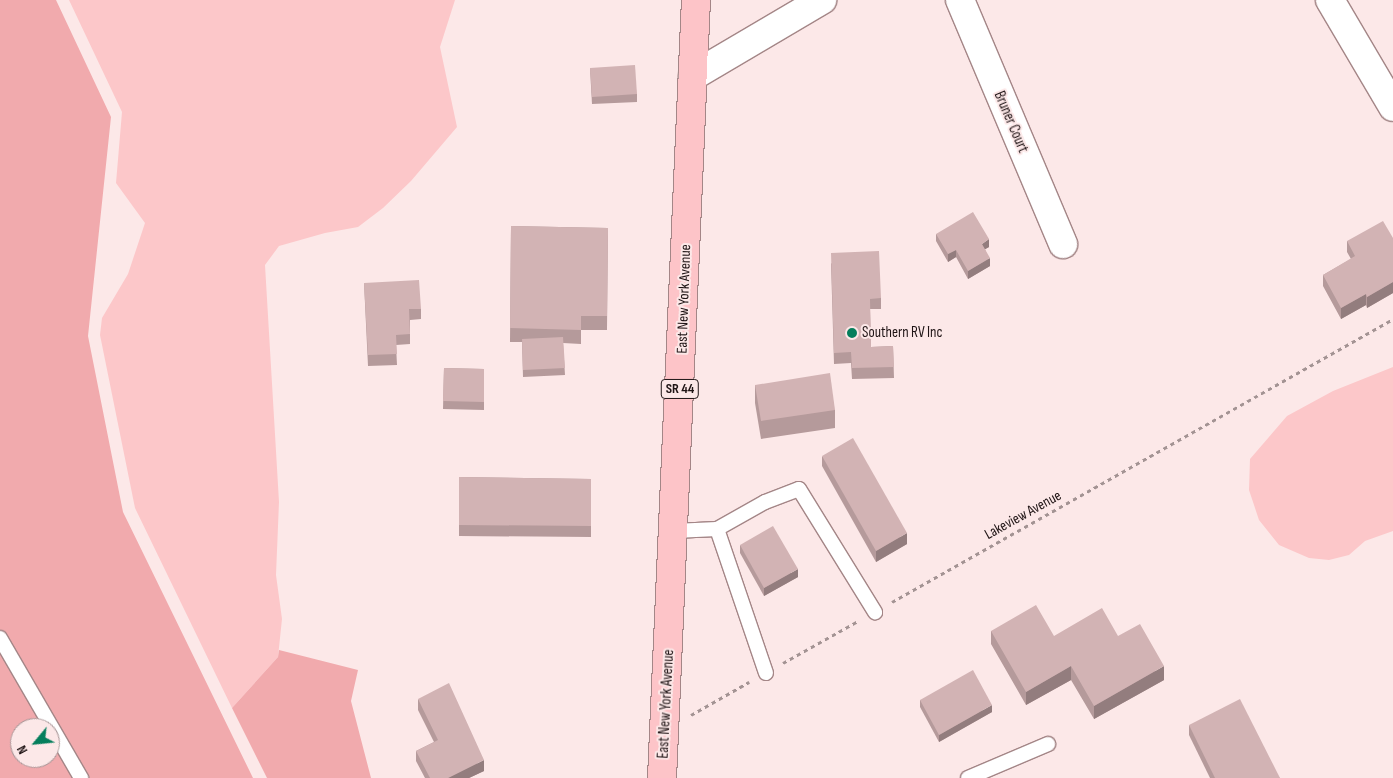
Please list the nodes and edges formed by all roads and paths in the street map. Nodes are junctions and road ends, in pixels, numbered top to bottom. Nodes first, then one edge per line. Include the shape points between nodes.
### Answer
1 (696, 0) edge
2 (822, 0) edge
3 (960, 0) edge
4 (1330, 0) edge
5 (693, 76) junction
6 (1393, 107) edge
7 (1063, 244) dead end
8 (1393, 319) edge
9 (717, 529) junction
10 (674, 531) junction
11 (875, 612) junction
12 (0, 638) edge
13 (766, 673) junction
14 (665, 730) junction
15 (1048, 744) dead end
16 (81, 778) edge
17 (662, 778) edge
18 (968, 778) edge

1 - 5 main road, East New York Avenue / SR 44
2 - 5 street
3 - 7 street, Bruner Court
4 - 6 street
5 - 10 main road, East New York Avenue / SR 44
8 - 11 path, Lakeview Avenue
9 - 10 lane
9 - 11 lane via 765,502 799,489
9 - 13 lane
10 - 14 main road, East New York Avenue / SR 44
11 - 13 path, Lakeview Avenue
12 - 16 lane
13 - 14 path, Lakeview Avenue
14 - 17 main road, East New York Avenue / SR 44
15 - 18 lane

